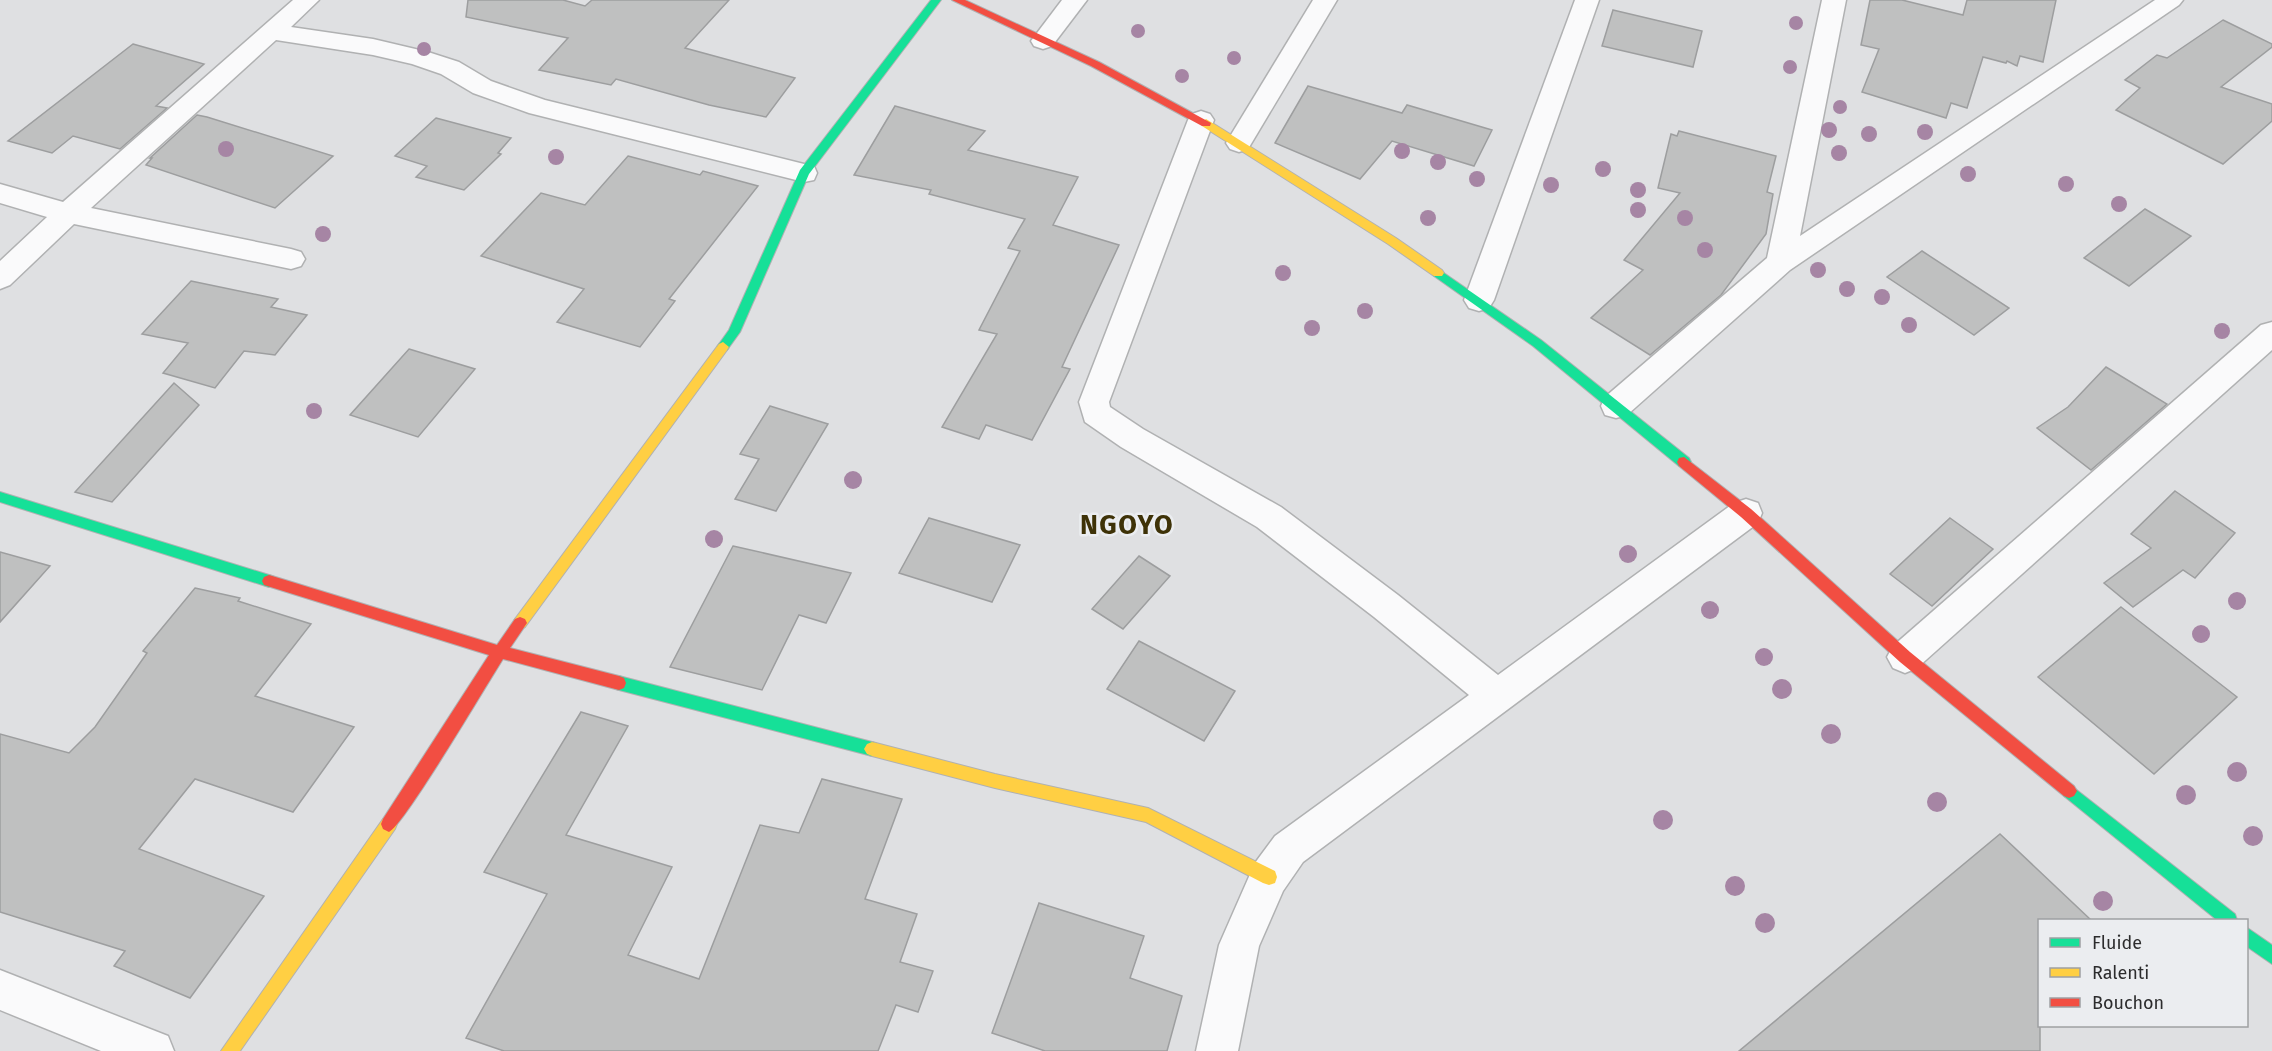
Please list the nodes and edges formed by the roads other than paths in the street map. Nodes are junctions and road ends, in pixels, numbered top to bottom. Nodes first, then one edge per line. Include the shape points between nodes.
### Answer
1 (276, 0) edge
2 (936, 0) edge
3 (957, 0) edge
4 (1075, 0) edge
5 (1325, 0) edge
6 (1587, 0) edge
7 (1834, 0) edge
8 (2171, 0) edge
9 (304, 3) edge
10 (272, 32) junction
11 (1043, 41) junction
12 (1201, 120) junction
13 (1239, 143) junction
14 (804, 173) junction
15 (0, 193) edge
16 (68, 213) junction
17 (291, 259) dead end
18 (1780, 263) junction
19 (0, 278) edge
20 (1479, 300) junction
21 (2272, 333) edge
22 (1616, 406) junction
23 (0, 497) edge
24 (1746, 513) junction
25 (499, 652) junction
26 (1905, 657) junction
27 (1497, 696) junction
28 (1269, 877) junction
29 (2227, 919) edge
30 (2248, 936) edge
31 (2272, 956) edge
32 (0, 990) edge
33 (153, 1051) edge
34 (230, 1051) edge
35 (1217, 1051) edge

1 - 9 street
2 - 14 main road
3 - 11 main road
4 - 11 street
5 - 13 street
6 - 20 street
7 - 18 street
8 - 18 street
9 - 10 street
10 - 14 street via 419,58 538,107
10 - 16 street
11 - 12 main road
12 - 13 main road
12 - 27 street via 1094,402 1096,413 1269,517
13 - 20 main road
14 - 25 main road via 734,333
15 - 16 street
16 - 17 street
16 - 19 street
18 - 22 street
20 - 22 main road
21 - 26 street
22 - 24 main road
23 - 25 main road
24 - 26 main road
24 - 27 street
25 - 28 main road via 995,781 1148,815
25 - 34 main road via 419,781
26 - 29 main road
27 - 28 street via 1289,849
28 - 35 street via 1239,945
30 - 31 main road
32 - 33 street

